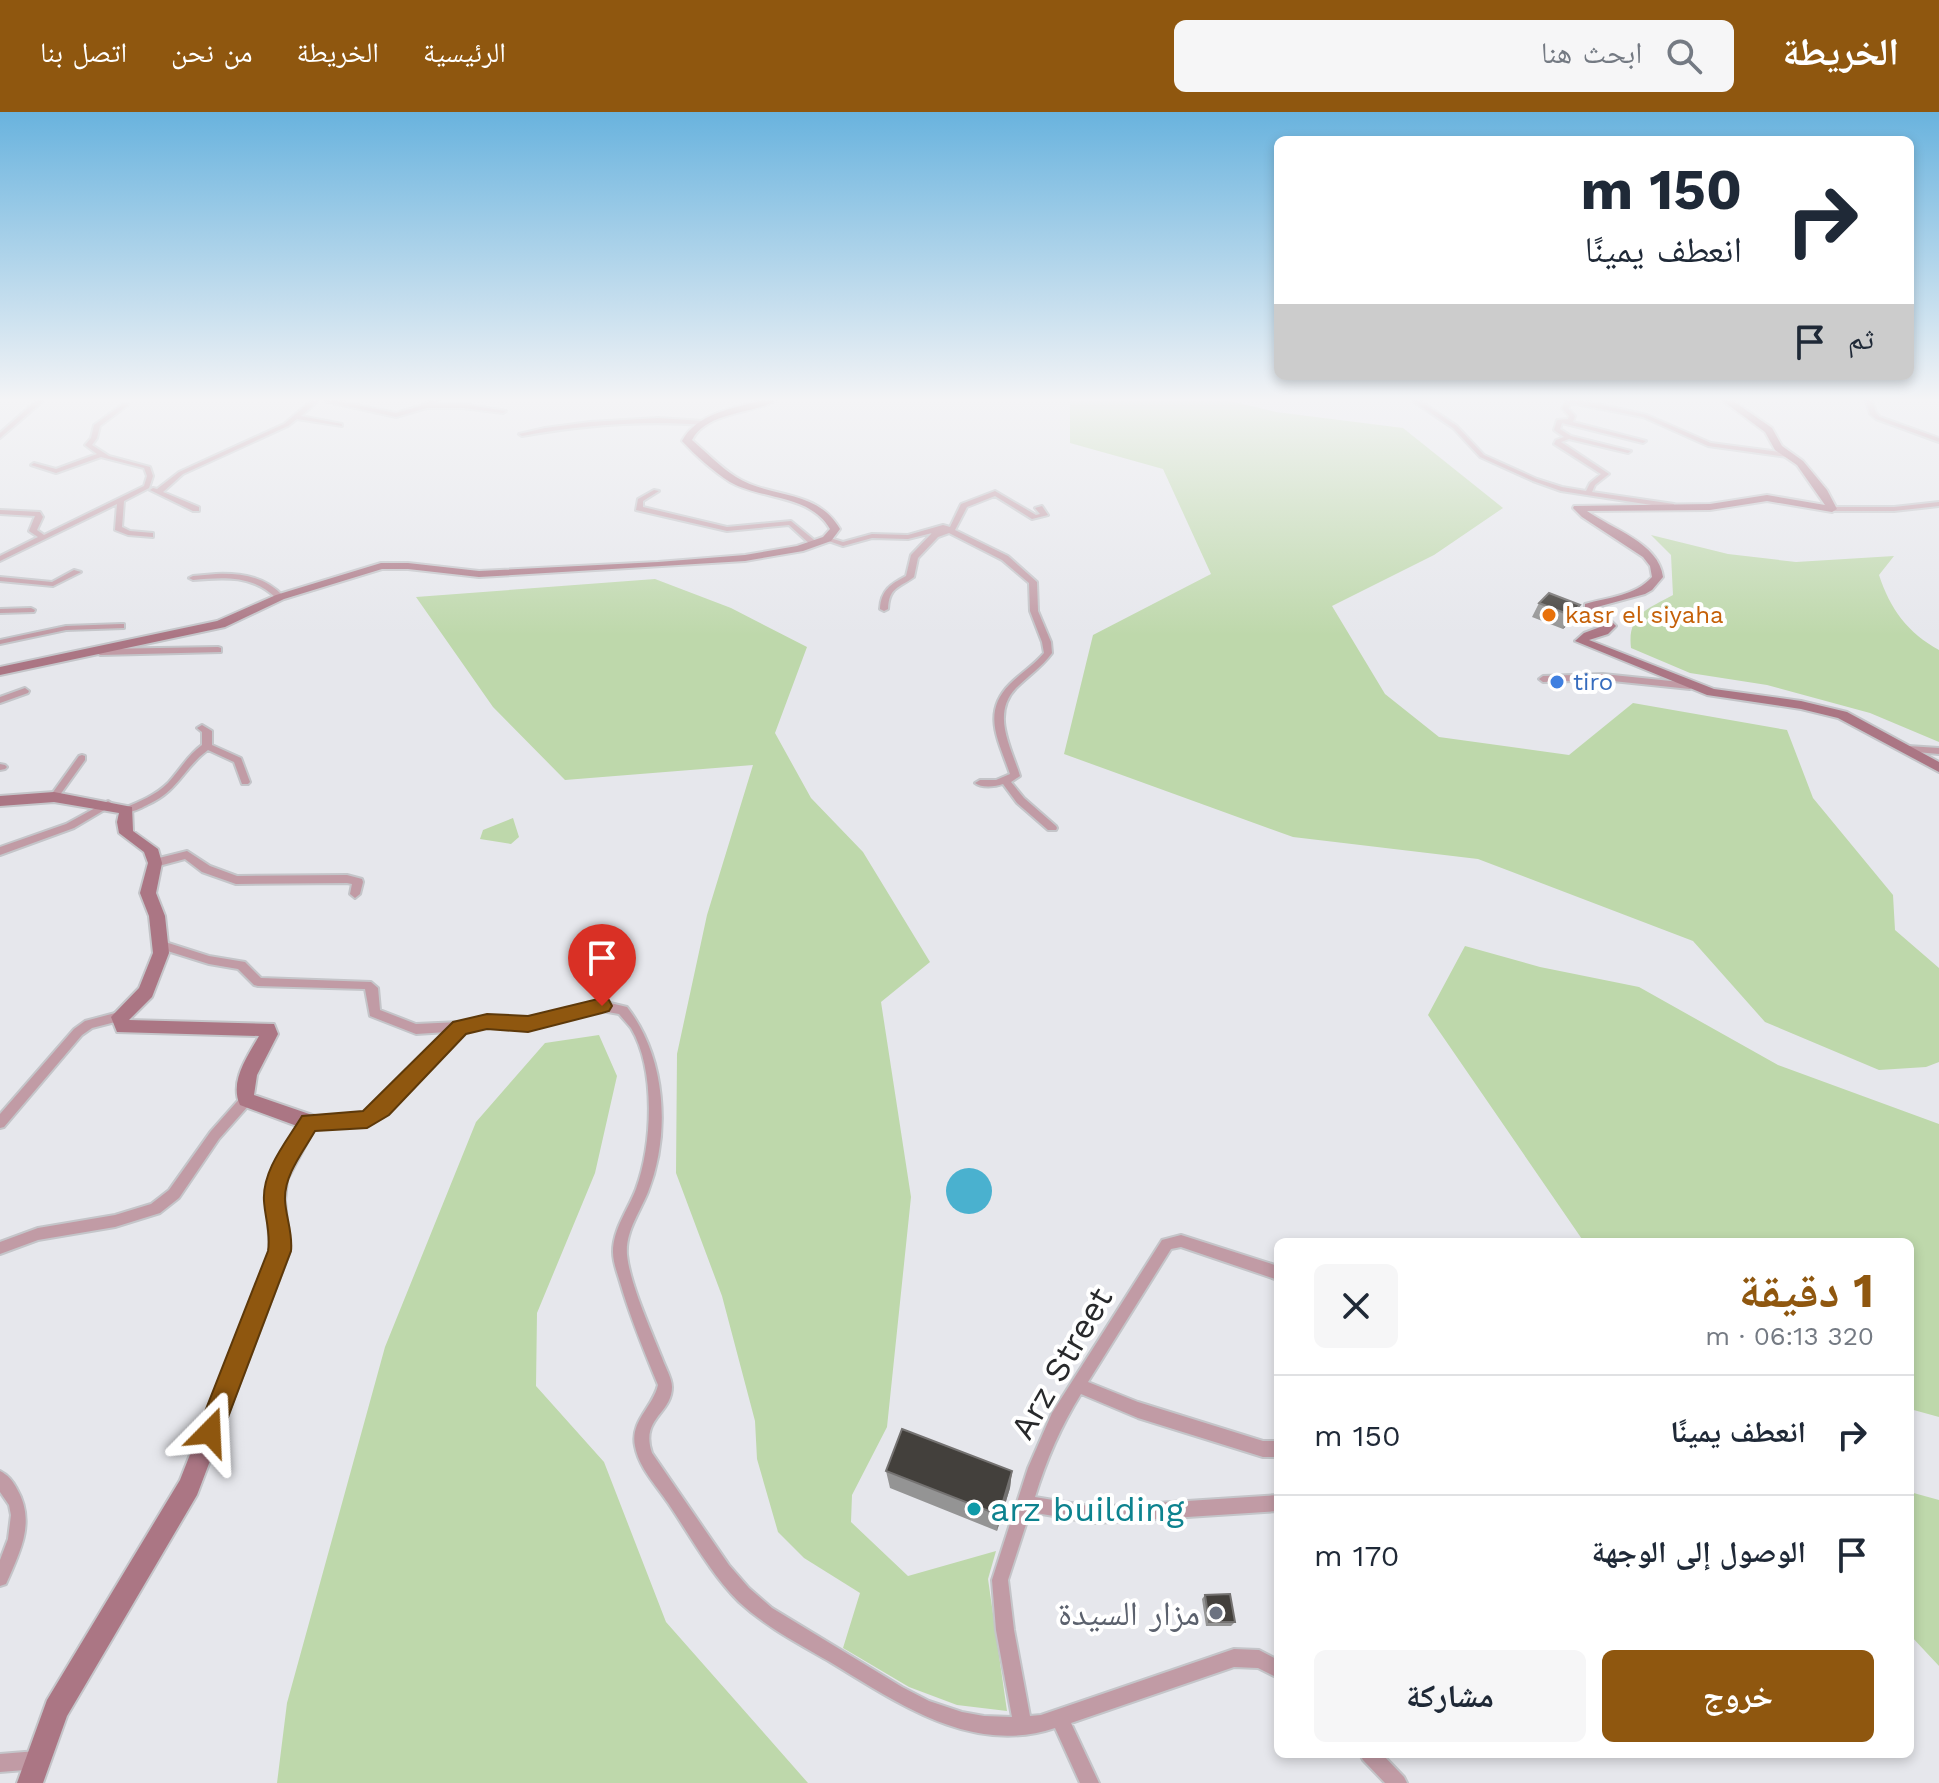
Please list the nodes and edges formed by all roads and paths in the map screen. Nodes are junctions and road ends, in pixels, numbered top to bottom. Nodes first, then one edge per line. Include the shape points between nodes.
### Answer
1 (149, 479) edge
2 (174, 479) edge
3 (733, 479) edge
4 (1536, 479) edge
5 (1599, 479) edge
6 (1813, 479) edge
7 (144, 490) junction
8 (159, 491) junction
9 (656, 491) dead end
10 (1588, 494) junction
11 (121, 500) junction
12 (1939, 504) edge
13 (1671, 506) junction
14 (1039, 508) dead end
15 (196, 509) dead end
16 (1832, 509) junction
17 (0, 512) edge
18 (952, 530) junction
19 (150, 535) dead end
20 (44, 538) junction
21 (821, 542) junction
22 (0, 559) edge
23 (77, 572) dead end
24 (193, 578) dead end
25 (0, 579) edge
26 (280, 597) junction
27 (884, 609) dead end
28 (31, 610) dead end
29 (0, 611) edge
30 (121, 626) dead end
31 (0, 642) edge
32 (218, 650) dead end
33 (79, 653) junction
34 (0, 671) edge
35 (1543, 679) dead end
36 (1690, 686) junction
37 (25, 691) dead end
38 (0, 700) edge
39 (202, 728) dead end
40 (207, 746) junction
41 (1908, 749) junction
42 (1939, 751) edge
43 (82, 758) dead end
44 (1939, 768) edge
45 (1015, 776) junction
46 (245, 782) dead end
47 (980, 783) dead end
48 (54, 797) junction
49 (0, 801) edge
50 (108, 804) junction
51 (127, 810) junction
52 (1052, 828) dead end
53 (0, 851) edge
54 (155, 863) junction
55 (355, 894) dead end
56 (162, 945) junction
57 (119, 1017) junction
58 (460, 1027) junction
59 (246, 1100) junction
60 (309, 1122) junction
61 (0, 1123) edge
62 (0, 1248) edge
63 (1274, 1272) edge
64 (1078, 1385) junction
65 (1274, 1449) edge
66 (0, 1479) edge
67 (1026, 1503) junction
68 (1274, 1503) edge
69 (0, 1578) edge
70 (1274, 1667) edge
71 (1060, 1719) junction
72 (1023, 1727) junction
73 (1373, 1758) edge
74 (37, 1760) junction
75 (0, 1763) edge
76 (30, 1783) edge
77 (1090, 1783) edge
78 (1398, 1783) edge

1 - 7 street
2 - 8 street
3 - 21 street via 824,513 835,529
4 - 10 street
5 - 10 street
6 - 16 street
7 - 8 street
7 - 11 street
8 - 15 street
9 - 21 street via 640,500 639,508 727,529 791,523
10 - 13 street
11 - 19 street via 118,528
11 - 20 street
12 - 16 street
13 - 16 street via 1767,498
13 - 36 street via 1578,508 1643,550 1657,568 1647,589 1589,606 1610,626 1581,641
14 - 18 street via 1044,515 1035,517 995,493 964,506
17 - 20 street via 37,514 33,531
18 - 21 street via 937,527 908,537
18 - 27 street via 935,535 914,557 910,577 884,595
18 - 45 street via 1014,564 1033,582 1035,618 1048,653 1011,687 997,713
20 - 22 street
21 - 26 street via 745,558 562,571 479,574 381,566
23 - 25 street via 53,584
24 - 26 street via 248,578
26 - 33 street via 221,624
28 - 29 street
30 - 31 street via 66,628
32 - 33 street
33 - 34 street
35 - 36 street via 1603,677
36 - 41 street via 1831,711
37 - 38 street
39 - 40 street via 207,731
40 - 46 street via 238,760
40 - 51 street via 158,796
41 - 42 street
41 - 44 street
43 - 48 street
45 - 47 street
45 - 52 street via 1006,781 1012,794
48 - 49 street
48 - 50 street
50 - 51 street
50 - 53 street via 70,826
51 - 54 street via 126,833 151,849
54 - 55 street via 190,855 206,869 236,880 347,879 358,882
54 - 56 street via 148,893
56 - 57 street via 146,992
56 - 58 street via 245,967 258,982 367,985 372,988 374,1013 402,1026
57 - 59 street via 123,1027 268,1029 246,1079
57 - 61 street via 78,1032
58 - 60 street via 367,1120
58 - 72 street via 528,1024 602,1006 629,1016 646,1057 656,1109 650,1165 620,1247 642,1331 665,1388 643,1426 644,1453 723,1573 775,1620 950,1718
59 - 60 street
59 - 62 street via 174,1194 155,1209 38,1234
60 - 74 street via 278,1176 274,1199 280,1251 189,1487 70,1682
63 - 64 street, Arz Street via 1181,1241 1167,1244
64 - 65 street via 1138,1410
64 - 67 street, Arz Street via 1046,1444
66 - 69 street via 18,1504 21,1522
67 - 68 street via 1095,1515
67 - 72 street, Arz Street via 1000,1580
70 - 71 street via 1259,1659 1234,1658
71 - 72 street
71 - 77 street
73 - 78 street
74 - 75 street
74 - 76 street

